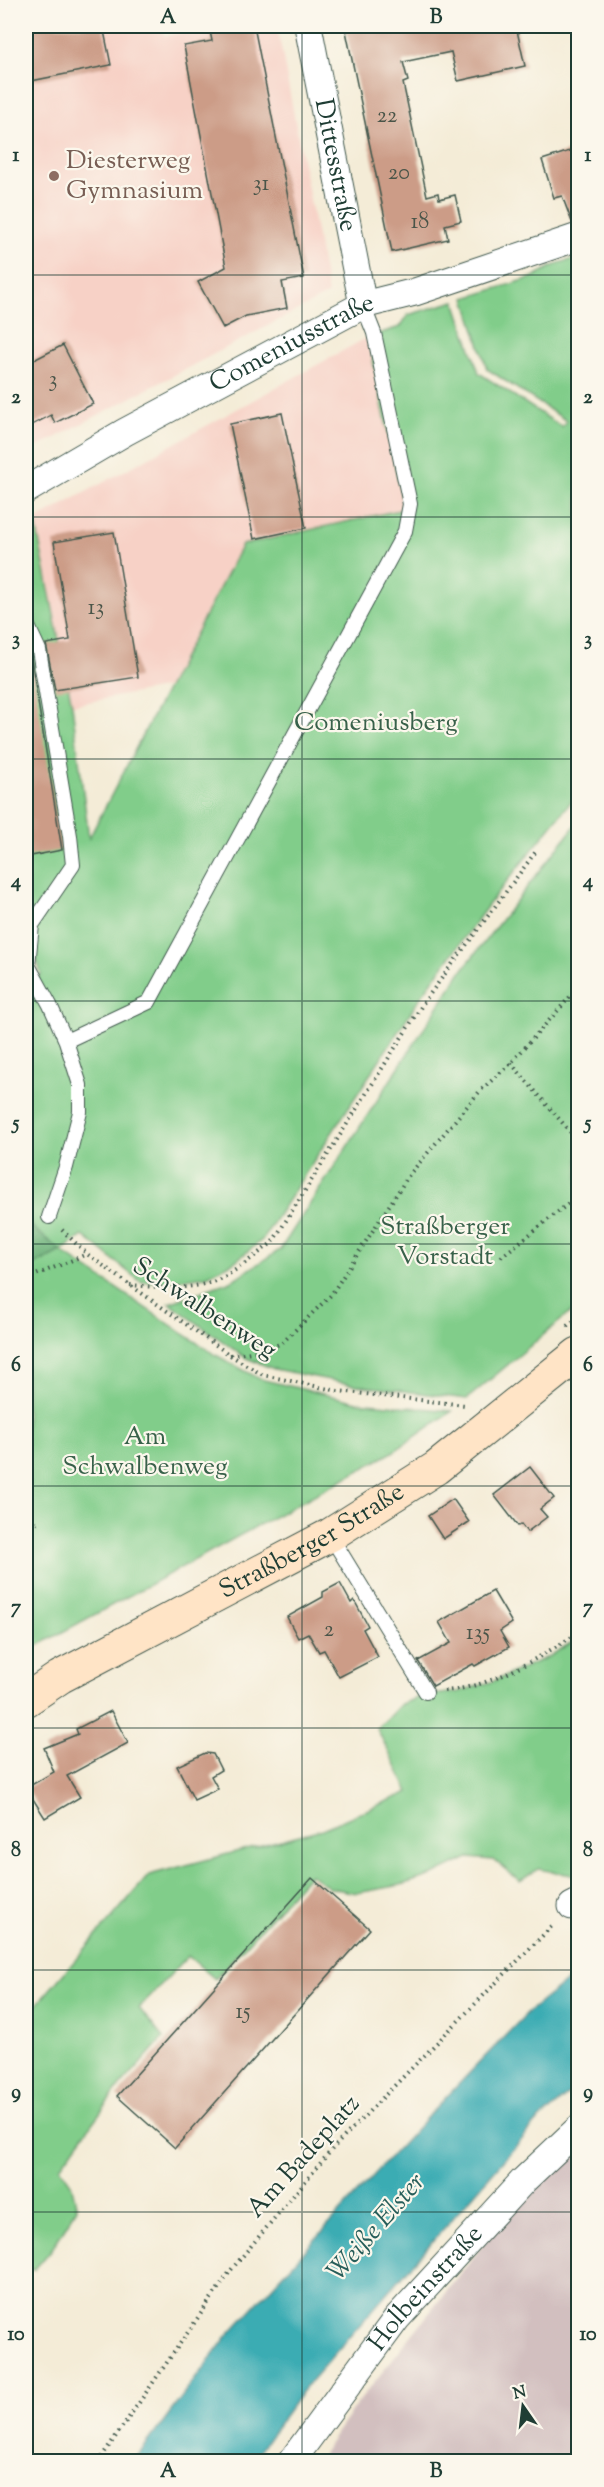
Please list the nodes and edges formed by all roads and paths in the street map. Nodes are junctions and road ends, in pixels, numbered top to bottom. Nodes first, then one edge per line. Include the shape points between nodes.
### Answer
1 (308, 26) edge
2 (579, 237) edge
3 (363, 305) junction
4 (26, 490) edge
5 (26, 622) edge
6 (537, 850) dead end
7 (579, 988) edge
8 (66, 1041) junction
9 (511, 1062) junction
10 (579, 1141) edge
11 (579, 1196) edge
12 (49, 1217) joint
13 (87, 1254) junction
14 (501, 1257) dead end
15 (26, 1279) edge
16 (130, 1285) junction
17 (579, 1317) edge
18 (570, 1343) edge
19 (230, 1355) junction
20 (473, 1399) dead end
21 (465, 1404) junction
22 (457, 1411) dead end
23 (37, 1522) dead end
24 (26, 1529) edge
25 (330, 1535) junction
26 (579, 1633) edge
27 (426, 1692) joint
28 (26, 1700) edge
29 (575, 1904) edge
30 (579, 2129) edge
31 (98, 2462) edge
32 (291, 2462) edge

1 - 3 street, Dittesstraße
2 - 3 street, Comeniusstraße via 415,292
3 - 4 street, Comeniusstraße via 125,432
3 - 8 lane via 374,333 410,504 405,531 148,1002
5 - 8 lane via 39,650 73,865 32,925 28,965
6 - 16 path via 424,1002 272,1242 210,1283 174,1287
7 - 9 path
8 - 12 lane via 80,1085 80,1112
9 - 10 path
9 - 19 path via 480,1091 409,1175 331,1295 282,1343
11 - 14 path
12 - 13 path, Schwalbenweg
13 - 15 path
13 - 16 path, Schwalbenweg
16 - 19 path, Schwalbenweg
17 - 18 path
18 - 25 main road, Straßberger Straße via 436,1468
19 - 21 path, Schwalbenweg via 263,1375 328,1389
20 - 21 path
21 - 22 path
23 - 24 path
25 - 27 lane
25 - 28 main road, Straßberger Straße via 60,1677
26 - 27 path via 493,1679 457,1690
29 - 31 path, Am Badeplatz via 334,2147 231,2270
30 - 32 street, Holbeinstraße via 524,2180 397,2318

